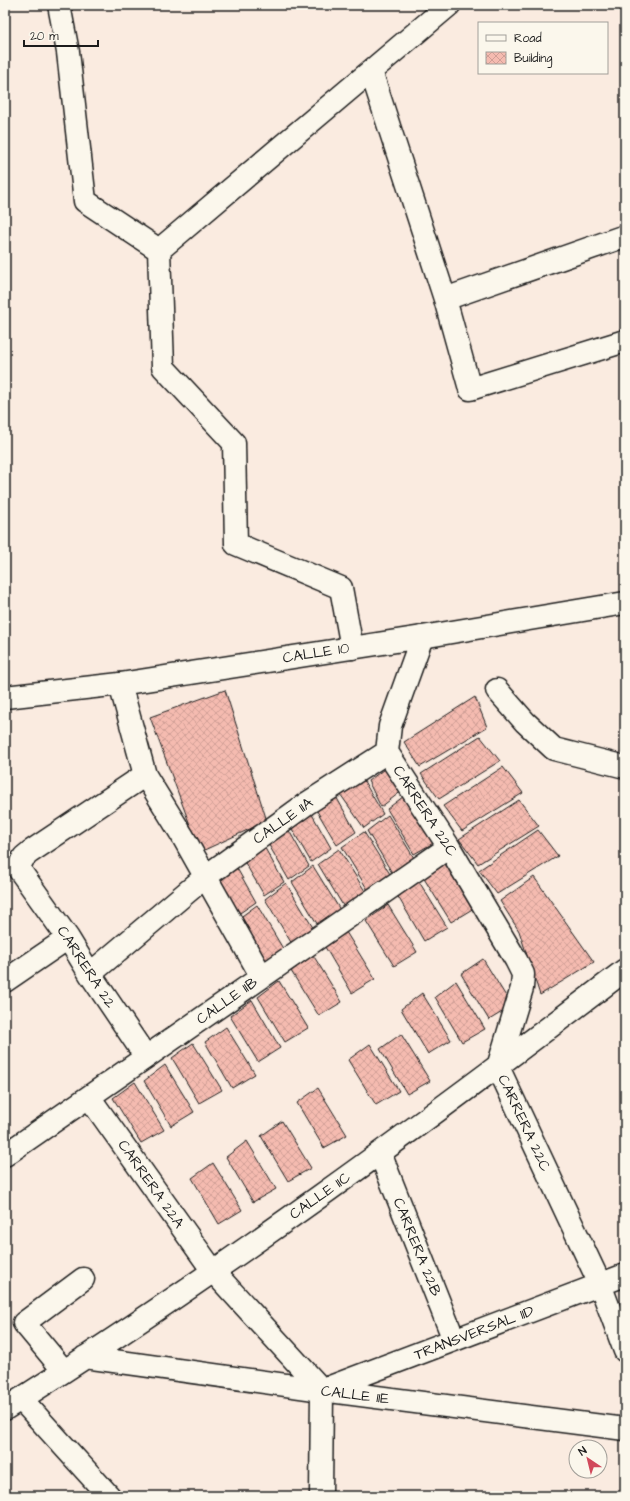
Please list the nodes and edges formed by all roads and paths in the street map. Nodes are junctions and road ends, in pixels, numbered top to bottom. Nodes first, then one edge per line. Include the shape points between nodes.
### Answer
1 (59, 5) edge
2 (449, 5) edge
3 (371, 71) junction
4 (625, 236) edge
5 (159, 250) junction
6 (445, 299) junction
7 (625, 341) edge
8 (625, 603) edge
9 (422, 637) junction
10 (352, 648) junction
11 (120, 684) junction
12 (497, 690) dead end
13 (5, 697) edge
14 (387, 752) junction
15 (625, 767) edge
16 (145, 775) junction
17 (449, 847) junction
18 (205, 877) junction
19 (68, 938) junction
20 (625, 970) edge
21 (90, 974) junction
22 (262, 977) junction
23 (5, 981) edge
24 (146, 1057) junction
25 (498, 1067) junction
26 (89, 1097) junction
27 (380, 1153) junction
28 (5, 1155) edge
29 (213, 1271) junction
30 (625, 1275) edge
31 (83, 1279) dead end
32 (600, 1284) junction
33 (454, 1340) junction
34 (625, 1351) edge
35 (86, 1357) junction
36 (64, 1371) junction
37 (322, 1390) junction
38 (13, 1404) edge
39 (625, 1429) edge
40 (109, 1496) edge
41 (321, 1496) edge

1 - 5 street via 68,52 85,201
2 - 3 street
3 - 5 street
3 - 6 street
4 - 6 street
5 - 10 street via 163,367 234,443 236,544 341,588
6 - 7 street via 470,389
8 - 9 street, CALLE 10
9 - 10 street, CALLE 10
9 - 14 street via 390,726
10 - 11 street, CALLE 10
11 - 13 street, CALLE 10
11 - 16 street
12 - 15 street via 525,722 554,749
14 - 17 street, CARRERA 22C
14 - 18 street, CALLE 11A via 306,804
16 - 18 street
16 - 19 street, CARRERA 22 via 30,852 18,868
17 - 22 street, CALLE 11B
17 - 25 street, CARRERA 22C via 523,974 522,988
18 - 21 street, CALLE 11A
18 - 22 street
19 - 21 street, CARRERA 22
19 - 23 street
20 - 25 street, CALLE 11C
21 - 24 street, CARRERA 22
22 - 24 street, CALLE 11B
24 - 26 street, CALLE 11B
25 - 27 street, CALLE 11C
25 - 32 street, CARRERA 22C
26 - 28 street, CALLE 11B
26 - 29 street, CARRERA 22A
27 - 29 street, CALLE 11C
27 - 33 street, CARRERA 22B
29 - 35 street, CALLE 11C
29 - 37 street, CARRERA 22A
30 - 32 street, TRANSVERSAL 11D
31 - 36 street via 24,1323
32 - 33 street, TRANSVERSAL 11D
32 - 34 street, CARRERA 22C
33 - 37 street, TRANSVERSAL 11D
35 - 36 street, CALLE 11C
35 - 37 street, CALLE 11E
36 - 38 street, CALLE 11C
37 - 39 street, CALLE 11E
37 - 41 street
38 - 40 street

